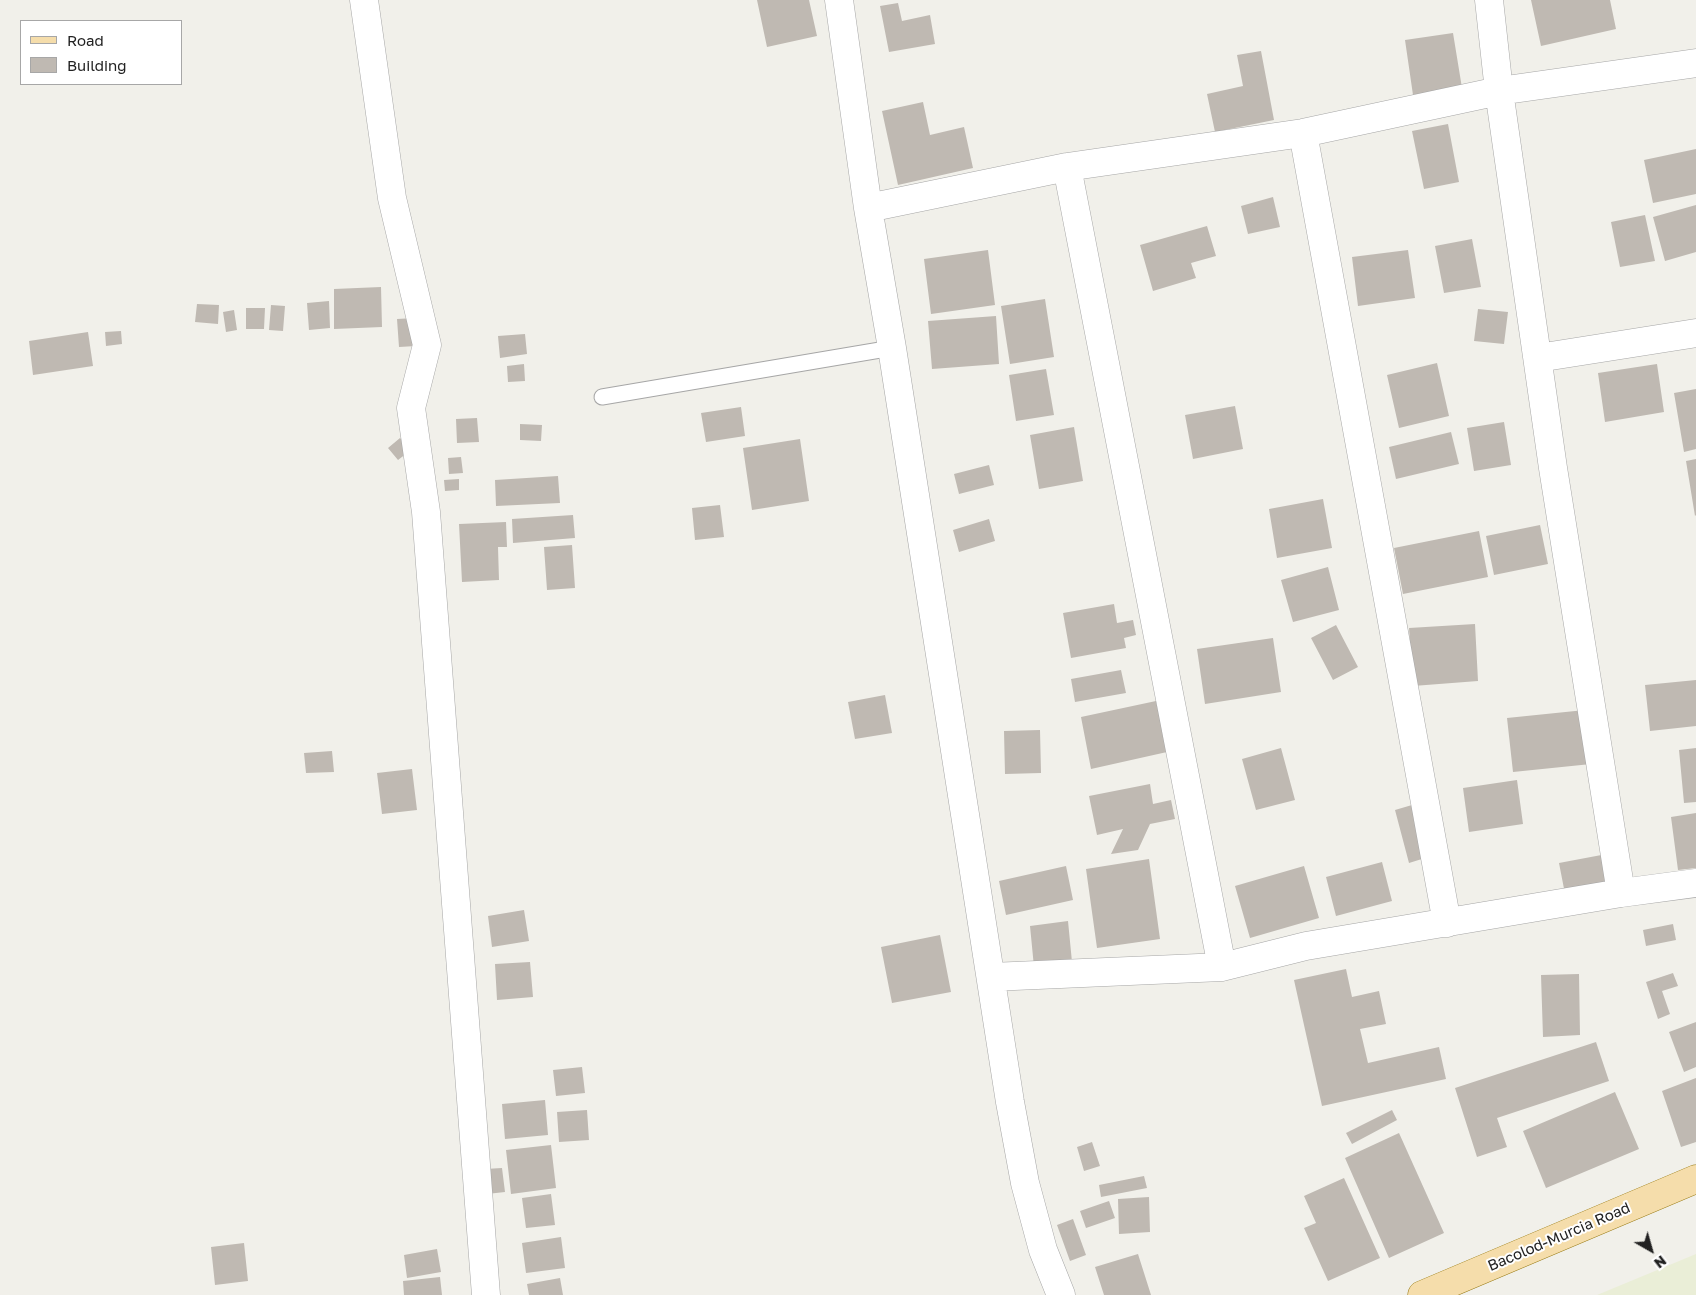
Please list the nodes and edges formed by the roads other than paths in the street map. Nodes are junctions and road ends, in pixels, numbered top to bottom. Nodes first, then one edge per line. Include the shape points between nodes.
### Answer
1 (364, 0) edge
2 (839, 0) edge
3 (1489, 0) edge
4 (1696, 63) edge
5 (1499, 92) junction
6 (1303, 133) junction
7 (1067, 167) junction
8 (868, 208) junction
9 (1696, 333) edge
10 (892, 348) junction
11 (1538, 358) junction
12 (602, 397) dead end
13 (1696, 883) edge
14 (1621, 893) junction
15 (1447, 923) junction
16 (1222, 967) junction
17 (991, 977) junction
18 (1696, 1179) edge
19 (486, 1295) edge
20 (1061, 1295) edge
21 (1422, 1295) edge

1 - 19 street via 392,198 427,345 411,408 426,512
2 - 8 street
3 - 5 street
4 - 5 street
5 - 6 street
5 - 11 street
6 - 7 street
6 - 15 street
7 - 8 street
7 - 16 street
8 - 10 street
9 - 11 street
10 - 12 lane
10 - 17 street
11 - 14 street
13 - 14 street
14 - 15 street
15 - 16 street via 1306,946
16 - 17 street
17 - 20 street via 1025,1183 1043,1250
18 - 21 main road, Bacolod-Murcia Road

